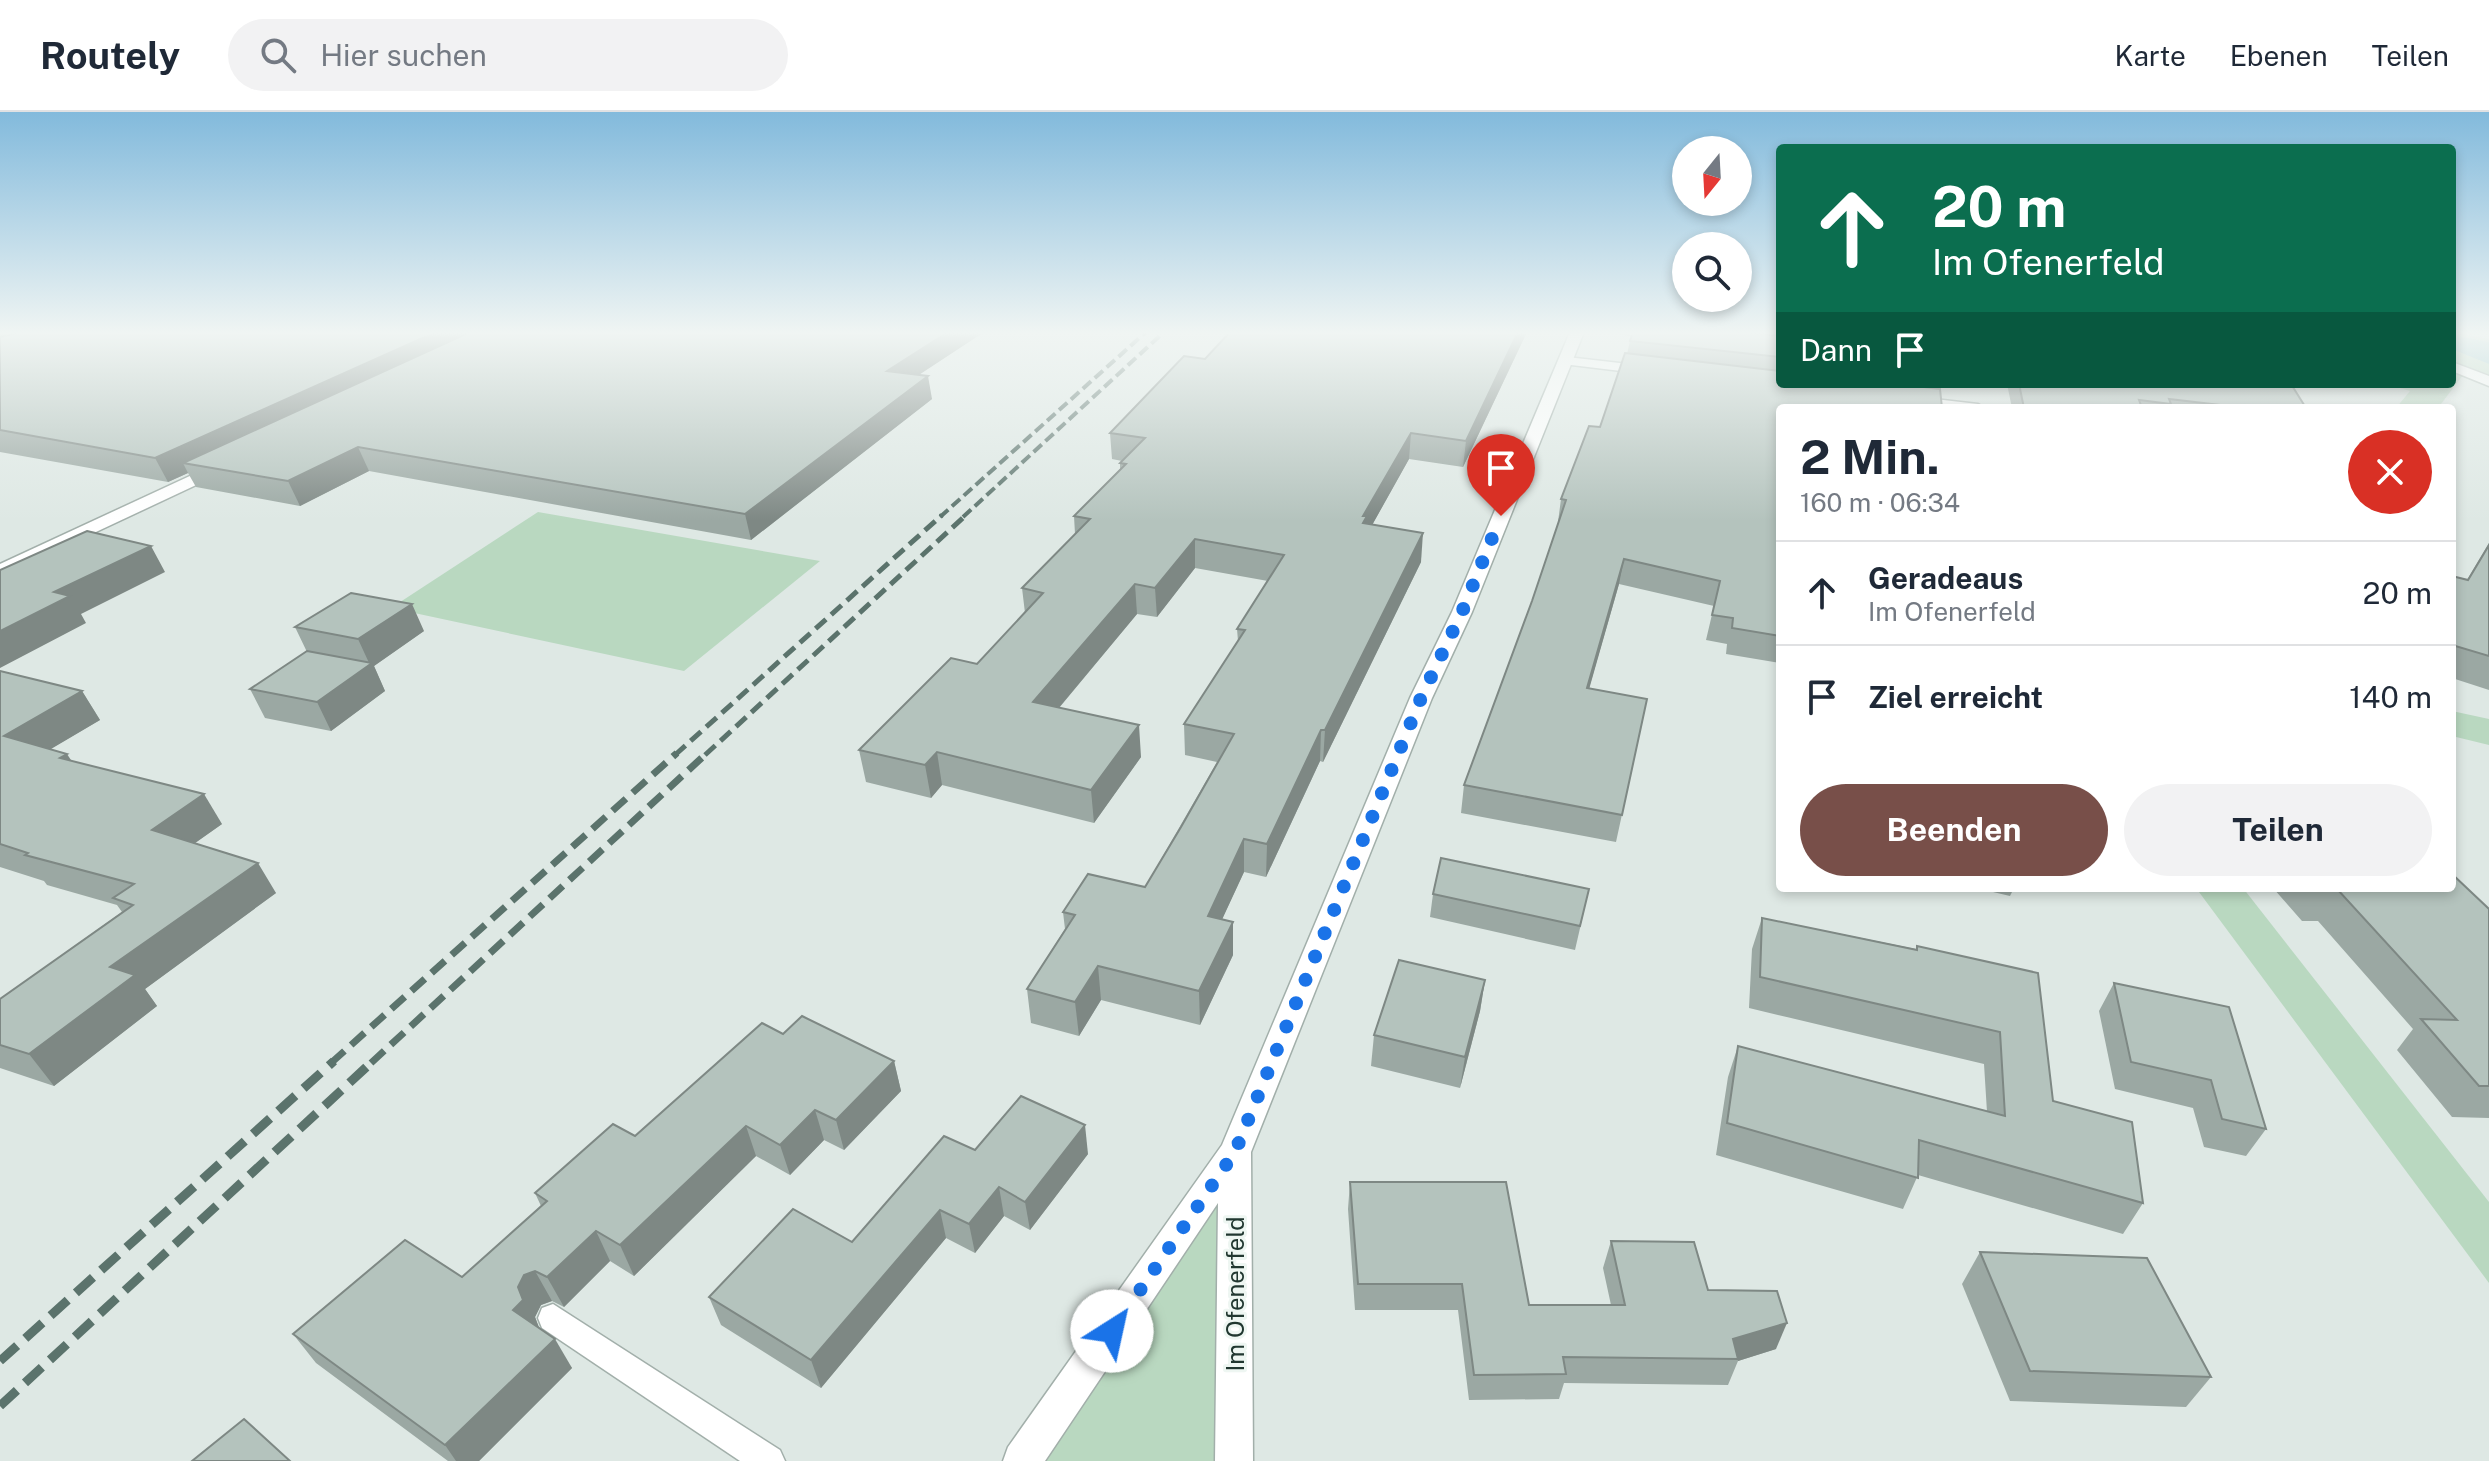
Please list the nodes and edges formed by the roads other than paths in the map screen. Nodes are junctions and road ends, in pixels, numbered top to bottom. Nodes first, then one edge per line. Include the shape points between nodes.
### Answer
1 (1553, 395) edge
2 (1899, 399) edge
3 (1943, 404) edge
4 (233, 461) edge
5 (0, 571) edge
6 (1235, 1152) junction
7 (553, 1318) dead end
8 (769, 1461) edge
9 (1022, 1461) edge
10 (1234, 1461) edge

1 - 6 street, Im Ofenerfeld via 1421,698
2 - 3 lane
4 - 5 street
6 - 9 street
6 - 10 street, Im Ofenerfeld
7 - 8 lane

